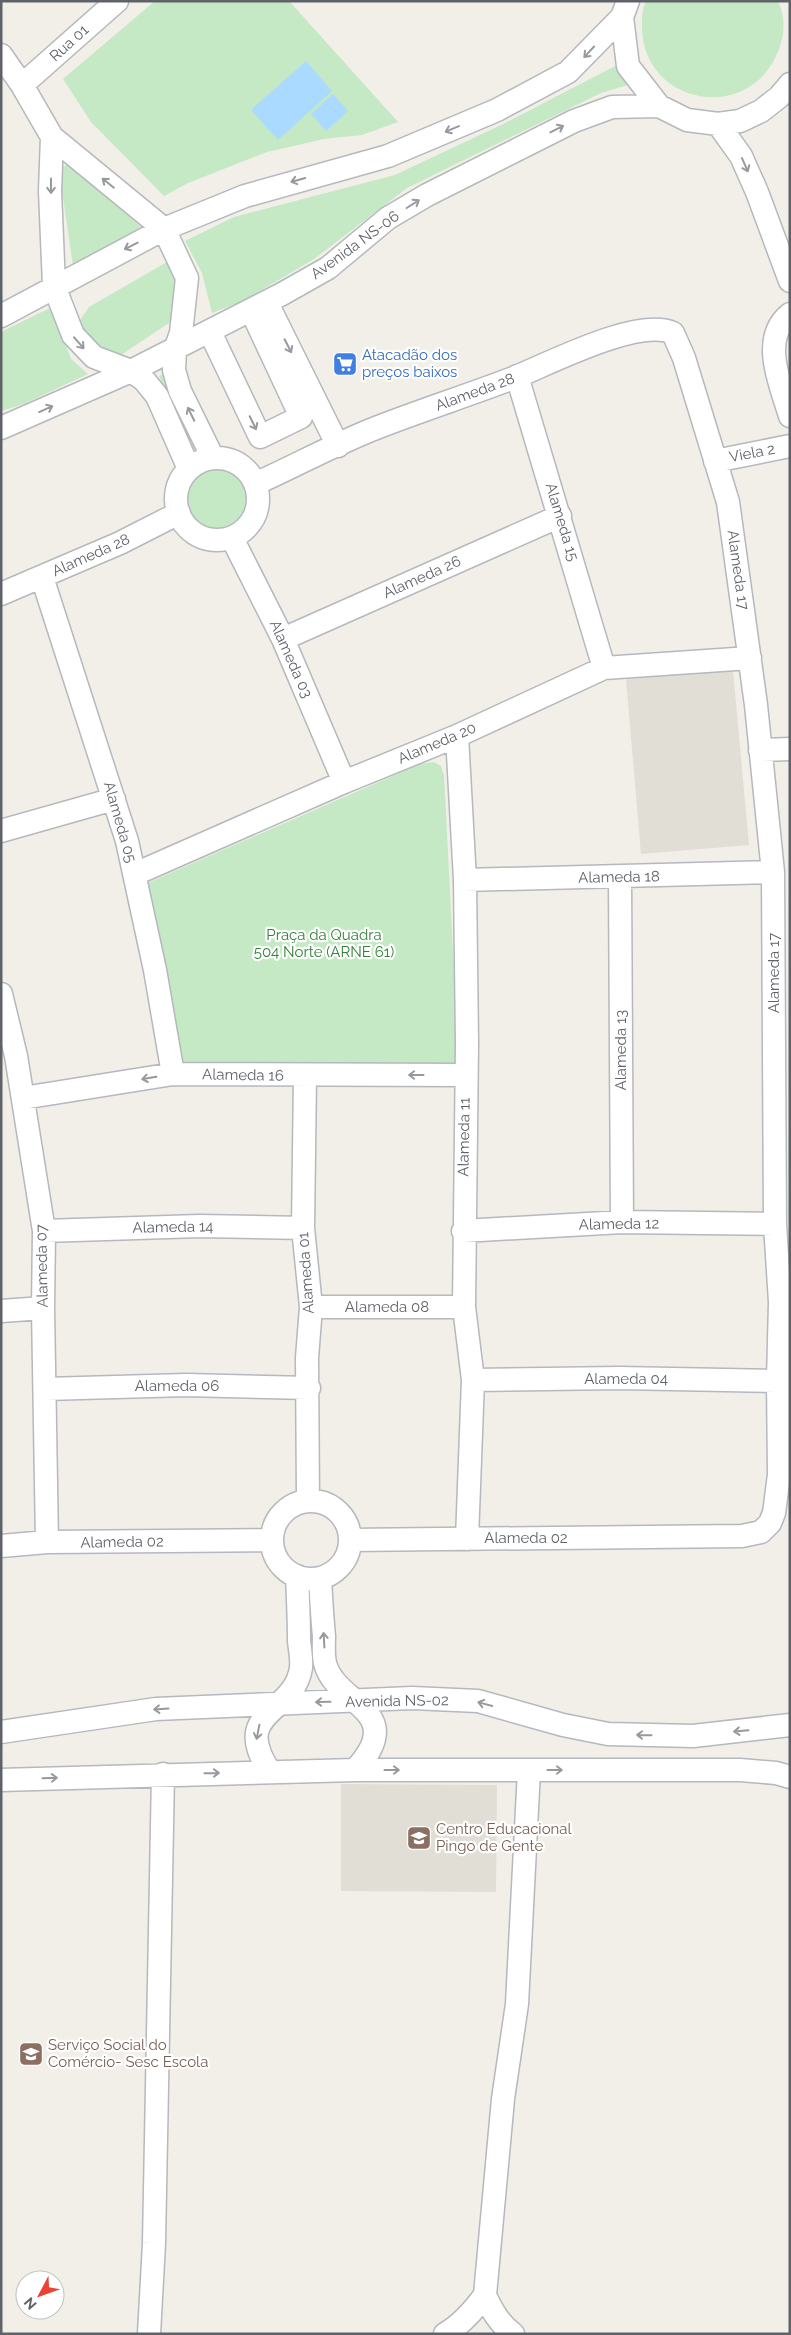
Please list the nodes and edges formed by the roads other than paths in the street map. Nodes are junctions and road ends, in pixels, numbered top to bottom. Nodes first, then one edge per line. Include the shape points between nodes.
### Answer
1 (117, 1) edge
2 (625, 9) edge
3 (1, 55) edge
4 (790, 84) edge
5 (22, 85) junction
6 (659, 106) junction
7 (718, 124) junction
8 (52, 137) junction
9 (164, 229) junction
10 (790, 281) edge
11 (54, 286) junction
12 (259, 306) junction
13 (4, 308) edge
14 (790, 314) edge
15 (210, 332) junction
16 (175, 350) junction
17 (684, 358) joint
18 (131, 371) junction
19 (517, 376) junction
20 (790, 416) edge
21 (1, 428) edge
22 (338, 446) junction
23 (790, 446) edge
24 (213, 458) junction
25 (715, 461) junction
26 (189, 469) junction
27 (255, 484) junction
28 (178, 513) junction
29 (560, 516) junction
30 (232, 538) junction
31 (42, 577) junction
32 (1, 594) edge
33 (283, 639) junction
34 (750, 658) junction
35 (604, 668) junction
36 (457, 736) junction
37 (790, 749) edge
38 (760, 750) junction
39 (344, 782) junction
40 (114, 799) junction
41 (1, 831) edge
42 (773, 872) junction
43 (135, 874) junction
44 (620, 878) junction
45 (465, 880) junction
46 (1, 994) edge
47 (173, 1074) junction
48 (465, 1075) junction
49 (304, 1076) junction
50 (23, 1098) junction
51 (622, 1222) junction
52 (775, 1224) junction
53 (303, 1228) junction
54 (44, 1231) junction
55 (463, 1231) junction
56 (785, 1302) edge
57 (311, 1307) junction
58 (464, 1307) junction
59 (43, 1308) junction
60 (1, 1311) edge
61 (474, 1380) junction
62 (778, 1381) junction
63 (309, 1388) junction
64 (46, 1389) junction
65 (308, 1501) junction
66 (467, 1538) junction
67 (703, 1538) joint
68 (272, 1540) junction
69 (350, 1540) junction
70 (47, 1542) junction
71 (1, 1546) edge
72 (296, 1576) junction
73 (320, 1578) junction
74 (357, 1701) junction
75 (279, 1702) junction
76 (790, 1725) edge
77 (1, 1732) edge
78 (355, 1770) junction
79 (530, 1770) junction
80 (270, 1772) junction
81 (163, 1774) junction
82 (790, 1777) edge
83 (1, 1780) edge
84 (485, 2295) junction
85 (149, 2334) edge
86 (445, 2334) edge
87 (513, 2334) edge

1 - 5 street, Rua 01
2 - 6 street via 628,66
2 -> 9 street via 568,72 497,110 388,156 245,196
3 - 5 street
4 - 7 street via 780,98 761,111 740,120
5 - 8 street
6 - 7 street via 687,120
12 -> 6 street, Avenida NS-06 via 328,268 388,218 427,195 574,121 612,107
7 -> 10 street via 741,156
9 -> 8 street
8 -> 11 street via 50,191
9 -> 11 street
9 - 16 street via 186,278 182,332
11 - 13 street
11 -> 18 street via 73,335 82,347 94,357
12 - 15 street, Avenida NS-06
15 -> 12 street via 260,436 301,418 270,348
12 -> 22 street
14 - 20 street via 775,334 773,345
15 - 16 street, Avenida NS-06
16 - 18 street, Avenida NS-06
24 -> 16 street via 180,390 174,370
17 - 19 street, Alameda 28 via 673,333 664,328 652,329 568,352
17 - 25 street, Alameda 17
21 -> 18 street, Avenida NS-06
18 - 26 street via 144,380 157,396
19 - 22 street, Alameda 28 via 374,429
19 - 29 street, Alameda 15
22 - 27 street, Alameda 28
23 - 25 street, Viela 2
24 - 26 street via 200,461
24 - 27 street via 235,462 245,468
25 - 34 street, Alameda 17 via 728,502
26 - 28 street via 177,489
27 - 30 street via 256,512 251,523
28 - 30 street via 194,533 206,539
28 - 31 street, Alameda 28
29 - 33 street, Alameda 26
29 - 35 street, Alameda 15
30 - 33 street, Alameda 03
31 - 32 street, Alameda 28
31 - 40 street, Alameda 05
33 - 39 street, Alameda 03
34 - 35 street, Alameda 20
34 - 38 street, Alameda 17
35 - 36 street, Alameda 20
36 - 39 street, Alameda 20
36 - 45 street, Alameda 11
37 - 38 street
38 - 42 street, Alameda 17
39 - 43 street, Alameda 20
40 - 41 street
40 - 43 street, Alameda 05
42 - 44 street, Alameda 18
42 - 52 street, Alameda 17
43 - 47 street, Alameda 05
44 - 45 street, Alameda 18
44 - 51 street, Alameda 13
45 - 48 street, Alameda 11
46 - 50 street, Alameda 07
47 - 49 street, Alameda 16
47 -> 50 street, Alameda 16
48 -> 49 street, Alameda 16
48 - 55 street, Alameda 11
49 - 53 street, Alameda 01
50 - 54 street, Alameda 07
51 - 52 street, Alameda 12
51 - 55 street, Alameda 12
52 - 56 street, Alameda 17
53 - 54 street, Alameda 14 via 199,1226
53 - 57 street, Alameda 01
54 - 59 street, Alameda 07
55 - 58 street, Alameda 11
56 - 62 street, Alameda 17
57 - 58 street, Alameda 08
57 - 63 street, Alameda 01 via 307,1358
58 - 61 street, Alameda 11
59 - 60 street
59 - 64 street, Alameda 07
61 - 62 street, Alameda 04
61 - 66 street, Alameda 11
62 - 67 street, Alameda 17 via 780,1475 770,1523 755,1534
63 - 64 street, Alameda 06 via 186,1385
63 - 65 street, Alameda 01
64 - 70 street, Alameda 07
65 - 68 street via 286,1509 276,1523
65 - 69 street via 326,1504 342,1516
66 - 67 street, Alameda 02
66 - 69 street, Alameda 02
68 - 70 street, Alameda 02
68 - 72 street via 279,1561
69 - 73 street via 342,1564
70 - 71 street, Alameda 02
72 - 73 street
72 - 75 street via 301,1668 294,1686
74 -> 73 street via 337,1683 325,1664
74 -> 75 street, Avenida NS-02
76 -> 74 street, Avenida NS-02 via 693,1736 608,1734 478,1701 412,1698
74 - 78 street via 370,1717 374,1732 370,1754
75 -> 77 street, Avenida NS-02 via 156,1709
75 -> 80 street via 261,1720 256,1736 258,1755
78 -> 79 street
78 - 80 street
79 -> 82 street via 740,1770
79 - 84 street via 517,2004 503,2099
81 -> 80 street
83 -> 81 street
81 - 85 street via 154,2243
84 - 86 street via 476,2308
84 - 87 street via 493,2313

